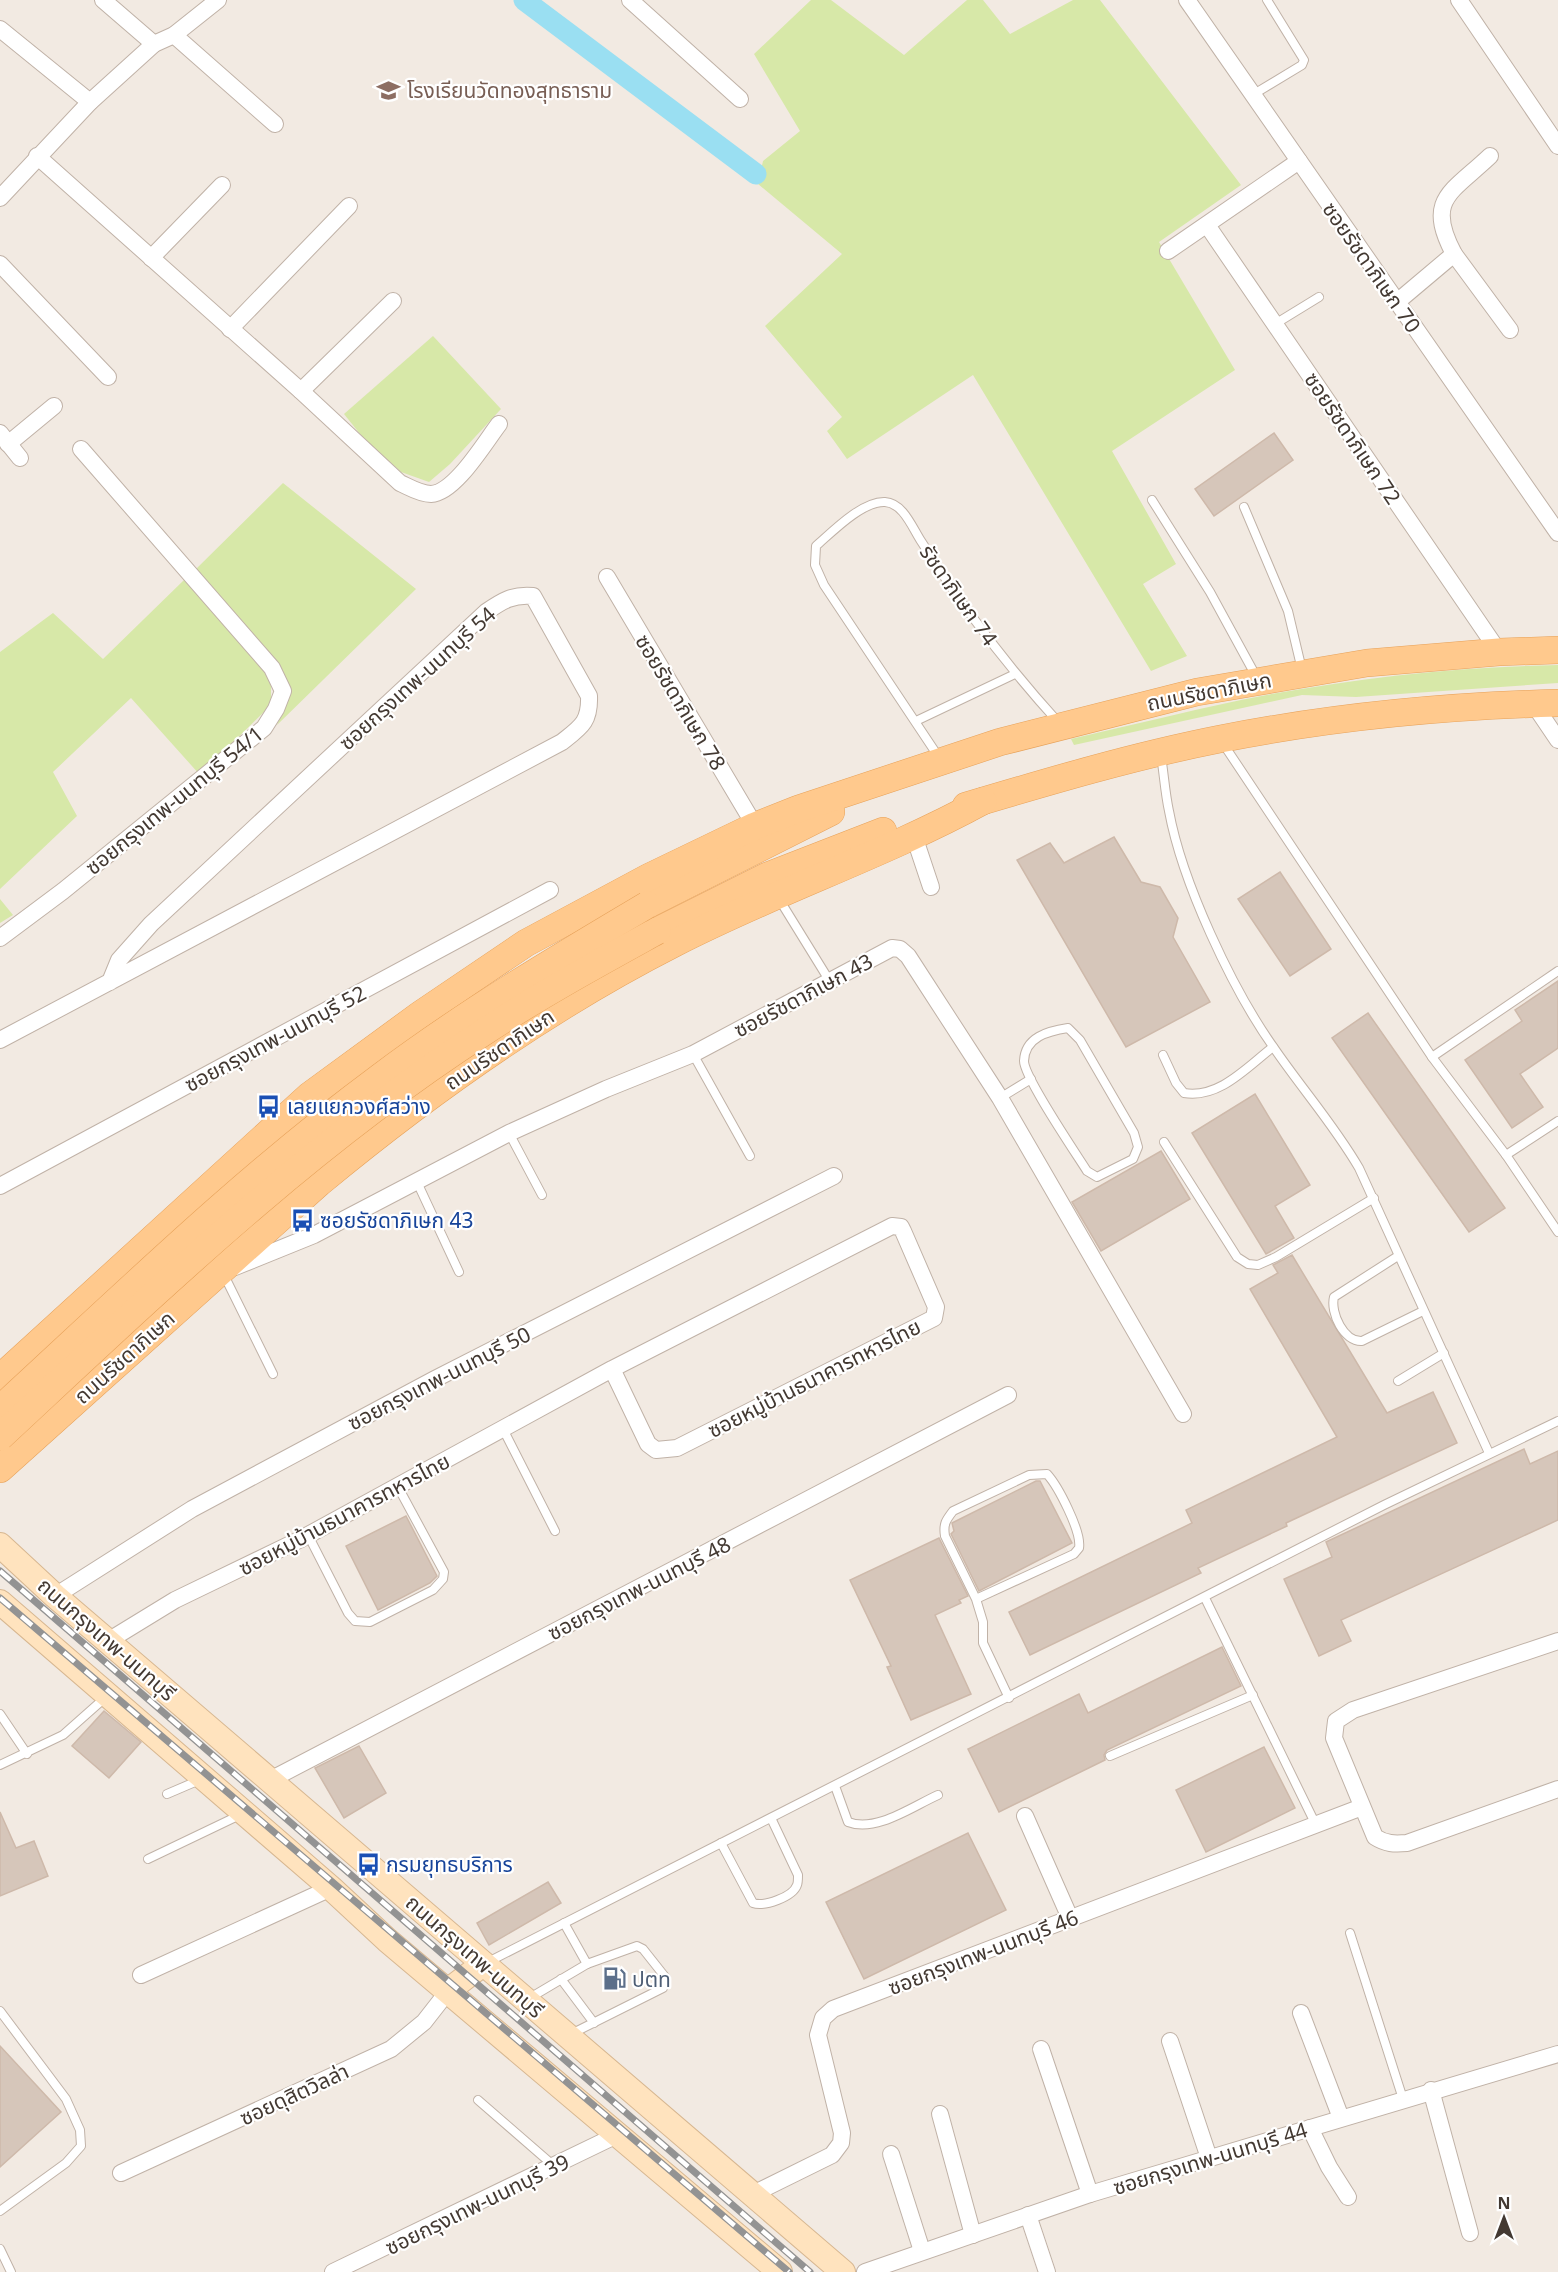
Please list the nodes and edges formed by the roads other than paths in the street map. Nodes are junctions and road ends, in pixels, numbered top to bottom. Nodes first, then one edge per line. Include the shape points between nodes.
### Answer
1 (103, 0) edge
2 (218, 0) edge
3 (630, 0) edge
4 (1187, 0) edge
5 (1267, 0) edge
6 (1459, 0) edge
7 (0, 29) edge
8 (174, 35) junction
9 (154, 44) junction
10 (1254, 94) junction
11 (740, 99) dead end
12 (90, 102) junction
13 (275, 124) dead end
14 (1558, 146) edge
15 (37, 156) junction
16 (1490, 156) dead end
17 (1299, 161) junction
18 (222, 184) dead end
19 (0, 198) edge
20 (349, 206) dead end
21 (1207, 225) junction
22 (1168, 251) dead end
23 (1454, 254) junction
24 (151, 258) junction
25 (0, 264) edge
26 (1319, 297) dead end
27 (393, 301) dead end
28 (1397, 302) junction
29 (1275, 324) junction
30 (230, 328) junction
31 (1510, 330) dead end
32 (108, 377) dead end
33 (301, 391) junction
34 (54, 406) dead end
35 (499, 424) dead end
36 (4, 439) edge
37 (81, 449) dead end
38 (20, 458) dead end
39 (1152, 500) dead end
40 (1244, 507) dead end
41 (1558, 533) edge
42 (607, 577) dead end
43 (1558, 650) edge
44 (1499, 652) junction
45 (1303, 673) junction
46 (1015, 674) junction
47 (1258, 680) junction
48 (1546, 703) edge
49 (916, 721) junction
50 (1061, 725) junction
51 (1220, 739) junction
52 (1558, 740) edge
53 (1161, 752) junction
54 (942, 762) junction
55 (871, 787) junction
56 (983, 801) junction
57 (755, 826) junction
58 (914, 836) junction
59 (931, 887) dead end
60 (550, 890) dead end
61 (776, 894) junction
62 (0, 938) edge
63 (1558, 971) edge
64 (829, 980) junction
65 (110, 982) junction
66 (0, 1040) edge
67 (1273, 1047) junction
68 (693, 1054) junction
69 (1163, 1055) dead end
70 (1432, 1057) junction
71 (1031, 1079) junction
72 (1000, 1098) junction
73 (1558, 1121) edge
74 (509, 1134) junction
75 (1164, 1142) dead end
76 (1506, 1155) junction
77 (750, 1156) dead end
78 (834, 1176) dead end
79 (417, 1182) junction
80 (0, 1186) edge
81 (542, 1195) dead end
82 (1374, 1197) junction
83 (177, 1216) junction
84 (1558, 1232) edge
85 (1398, 1256) junction
86 (221, 1271) junction
87 (459, 1272) dead end
88 (1423, 1311) junction
89 (1444, 1353) junction
90 (612, 1369) junction
91 (273, 1374) dead end
92 (0, 1378) edge
93 (1398, 1381) dead end
94 (1008, 1395) dead end
95 (0, 1409) edge
96 (1182, 1414) dead end
97 (1558, 1421) edge
98 (503, 1429) junction
99 (0, 1437) edge
100 (1489, 1453) junction
101 (0, 1469) edge
102 (398, 1487) junction
103 (555, 1531) dead end
104 (308, 1536) junction
105 (0, 1545) edge
106 (55, 1596) junction
107 (1205, 1598) junction
108 (976, 1599) junction
109 (0, 1602) edge
110 (108, 1641) junction
111 (1558, 1641) edge
112 (108, 1695) junction
113 (1253, 1695) junction
114 (1009, 1698) junction
115 (0, 1714) edge
116 (27, 1754) junction
117 (1110, 1756) dead end
118 (0, 1765) edge
119 (203, 1779) junction
120 (270, 1780) junction
121 (835, 1786) junction
122 (1558, 1789) edge
123 (167, 1794) dead end
124 (938, 1795) dead end
125 (1362, 1807) junction
126 (242, 1813) junction
127 (1025, 1816) dead end
128 (771, 1818) junction
129 (1315, 1823) junction
130 (721, 1843) junction
131 (148, 1860) dead end
132 (331, 1888) junction
133 (1070, 1918) junction
134 (564, 1923) junction
135 (1350, 1933) dead end
136 (483, 1964) junction
137 (587, 1964) junction
138 (141, 1975) dead end
139 (561, 1979) junction
140 (449, 1990) junction
141 (526, 2000) junction
142 (0, 2010) edge
143 (1301, 2013) dead end
144 (594, 2023) junction
145 (568, 2036) junction
146 (1170, 2041) dead end
147 (1041, 2049) dead end
148 (1558, 2054) edge
149 (1431, 2090) junction
150 (1403, 2099) junction
151 (478, 2100) dead end
152 (940, 2114) dead end
153 (1341, 2118) junction
154 (1310, 2128) junction
155 (620, 2134) junction
156 (891, 2154) dead end
157 (1209, 2158) junction
158 (554, 2166) junction
159 (121, 2173) dead end
160 (753, 2194) junction
161 (1090, 2194) junction
162 (1348, 2197) dead end
163 (0, 2211) edge
164 (1028, 2215) junction
165 (1470, 2233) dead end
166 (973, 2235) junction
167 (0, 2248) edge
168 (922, 2251) junction
169 (11, 2272) edge
170 (333, 2272) edge
171 (780, 2272) edge
172 (843, 2272) edge
173 (865, 2272) edge
174 (1047, 2272) edge

1 - 9 street
2 - 8 street
3 - 11 street
4 - 10 street, ซอยรัชดาภิเษก 70
5 - 10 lane via 1304,60 1302,65
6 - 14 street
7 - 12 street
8 - 9 street
8 - 13 street
9 - 12 street
10 - 17 street, ซอยรัชดาภิเษก 70
12 - 15 street
15 - 19 street
15 - 24 street
16 - 23 street via 1445,199 1440,218
17 - 21 street
17 - 28 street, ซอยรัชดาภิเษก 70
18 - 24 street
20 - 30 street
21 - 22 street
21 - 29 street, ซอยรัชดาภิเษก 72
23 - 28 street
23 - 31 street
24 - 30 street
25 - 32 street
26 - 29 lane
27 - 33 street
28 - 41 street, ซอยรัชดาภิเษก 70
29 - 44 street, ซอยรัชดาภิเษก 72
30 - 33 street
33 - 35 street via 400,483 432,494 451,486
34 - 36 street
36 - 38 street
37 - 62 street, ซอยกรุงเทพ-นนทบุรี 54/1 via 272,668 283,691 264,728
39 - 47 lane via 1210,592
40 - 45 lane via 1288,611
42 - 57 street, ซอยรัชดาภิเษก 78
43 - 44 main road, ถนนรัชดาภิเษก
44 - 45 main road, ถนนรัชดาภิเษก via 1377,662
45 - 47 main road, ถนนรัชดาภิเษก
46 - 49 lane
46 - 49 lane, รัชดาภิเษก 74 via 901,509 886,502 872,505 846,520 816,546 815,565 824,585
46 - 50 lane, รัชดาภิเษก 74
47 - 50 main road, ถนนรัชดาภิเษก
48 - 51 main road, ถนนรัชดาภิเษก via 1345,718
48 - 52 street
49 - 54 lane, รัชดาภิเษก 74
50 - 54 main road, ถนนรัชดาภิเษก
51 - 53 main road, ถนนรัชดาภิเษก
51 - 70 lane
53 - 56 main road, ถนนรัชดาภิเษก
53 - 67 lane via 1169,811 1191,883 1224,963
54 - 55 main road, ถนนรัชดาภิเษก
55 - 57 main road, ถนนรัชดาภิเษก
55 - 95 main road, ถนนรัชดาภิเษก, bridge via 810,824 647,905 492,998 379,1077 201,1224
56 - 58 main road, ถนนรัชดาภิเษก
56 - 99 main road, ถนนรัชดาภิเษก, bridge via 888,829 813,857 657,931 483,1032 369,1114 190,1261
57 - 83 main road, ถนนรัชดาภิเษก via 526,943 309,1096
58 - 59 street
58 - 61 main road, ถนนรัชดาภิเษก
60 - 80 street, ซอยกรุงเทพ-นนทบุรี 52
61 - 64 lane
61 - 86 main road, ถนนรัชดาภิเษก via 674,943 476,1063 373,1138
63 - 70 lane
64 - 68 street, ซอยรัชดาภิเษก 43
64 - 72 street, ซอยรัชดาภิเษก 43 via 892,948 900,949
65 - 65 street, ซอยกรุงเทพ-นนทบุรี 54 via 119,960 151,924 486,612 505,599 533,596 589,696 590,713 581,728 562,742
65 - 66 street, ซอยกรุงเทพ-นนทบุรี 54
67 - 69 lane via 1219,1088 1200,1095 1184,1093
67 - 82 lane via 1337,1131
68 - 74 street, ซอยรัชดาภิเษก 43
68 - 77 lane
70 - 76 lane
71 - 71 lane via 1024,1062 1029,1044 1047,1031 1068,1028 1080,1040 1134,1132 1138,1148 1133,1159 1097,1177 1087,1171
71 - 72 lane
72 - 96 street, ซอยรัชดาภิเษก 43
73 - 76 lane
74 - 79 street, ซอยรัชดาภิเษก 43
74 - 81 lane
75 - 82 lane via 1237,1257 1248,1264 1258,1265 1276,1257
76 - 84 lane
78 - 106 street, ซอยกรุงเทพ-นนทบุรี 50 via 435,1378 213,1497
79 - 86 street, ซอยรัชดาภิเษก 43 via 314,1235
79 - 87 lane
82 - 85 lane
83 - 86 main road via 159,1247 160,1260 180,1277
83 - 92 main road, ถนนรัชดาภิเษก
85 - 88 lane
85 - 88 lane via 1334,1297 1335,1313 1354,1342
86 - 91 lane
86 - 101 main road, ถนนรัชดาภิเษก
88 - 89 lane
89 - 93 lane
89 - 100 lane
90 - 90 street, ซอยหมู่บ้านธนาคารทหารไทย via 648,1444 656,1450 677,1448 934,1318 936,1307 901,1227 892,1226
90 - 98 street, ซอยหมู่บ้านธนาคารทหารไทย
94 - 120 street, ซอยกรุงเทพ-นนทบุรี 48
97 - 100 lane
98 - 102 street, ซอยหมู่บ้านธนาคารทหารไทย
98 - 103 lane
100 - 107 lane
102 - 104 street, ซอยหมู่บ้านธนาคารทหารไทย
102 - 104 lane via 444,1572 433,1590 370,1622 355,1621
104 - 110 street, ซอยหมู่บ้านธนาคารทหารไทย via 175,1600
105 - 106 main road, ถนนกรุงเทพ-นนทบุรี
106 - 110 main road, ถนนกรุงเทพ-นนทบุรี
107 - 113 lane
107 - 114 lane
108 - 108 lane via 945,1536 945,1521 953,1511 1029,1475 1047,1474 1074,1524 1080,1538 1079,1548 1074,1554
108 - 114 lane via 983,1622 983,1643
109 - 112 main road, ถนนกรุงเทพ-นนทบุรี
110 - 120 main road, ถนนกรุงเทพ-นนทบุรี
111 - 125 street via 1353,1710 1336,1721 1334,1738
112 - 116 lane via 63,1735
112 - 119 main road, ถนนกรุงเทพ-นนทบุรี
113 - 117 lane
113 - 129 lane
114 - 121 lane
115 - 116 lane
116 - 118 lane
119 - 123 lane
119 - 126 main road, ถนนกรุงเทพ-นนทบุรี
120 - 136 main road, ถนนกรุงเทพ-นนทบุรี
121 - 124 lane via 848,1822 858,1826 871,1825
121 - 128 lane
122 - 125 street via 1393,1845 1375,1837
125 - 129 street, ซอยกรุงเทพ-นนทบุรี 46
126 - 131 lane
126 - 132 main road, ถนนกรุงเทพ-นนทบุรี
127 - 133 street
128 - 130 lane
128 - 130 lane via 798,1882 795,1889 768,1905 753,1903
129 - 133 street, ซอยกรุงเทพ-นนทบุรี 46
130 - 134 lane
132 - 138 street
132 - 140 main road, ถนนกรุงเทพ-นนทบุรี
133 - 160 street, ซอยกรุงเทพ-นนทบุรี 46 via 833,2009 823,2018 818,2035 842,2143 832,2155
134 - 136 lane
134 - 137 lane
135 - 150 lane
136 - 140 main road
136 - 141 main road, ถนนกรุงเทพ-นนทบุรี
137 - 139 lane
137 - 144 lane via 637,1946 666,1978 663,1989
139 - 141 lane
139 - 144 lane
140 - 155 main road, ถนนกรุงเทพ-นนทบุรี
140 - 159 street, ซอยดุสิตวิลล่า via 424,2022 392,2049
141 - 145 main road, ถนนกรุงเทพ-นนทบุรี
142 - 163 lane via 66,2099 80,2130 81,2146 66,2163
143 - 153 street
144 - 145 lane
145 - 160 main road, ถนนกรุงเทพ-นนทบุรี
146 - 157 street
147 - 161 street
148 - 149 street, ซอยกรุงเทพ-นนทบุรี 44
149 - 150 street, ซอยกรุงเทพ-นนทบุรี 44
149 - 165 street
150 - 153 street, ซอยกรุงเทพ-นนทบุรี 44
151 - 158 lane
152 - 166 street
153 - 154 street, ซอยกรุงเทพ-นนทบุรี 44
154 - 157 street, ซอยกรุงเทพ-นนทบุรี 44
154 - 162 street
155 - 158 street, ซอยกรุงเทพ-นนทบุรี 39
155 - 171 main road, ถนนกรุงเทพ-นนทบุรี
156 - 168 street
157 - 161 street, ซอยกรุงเทพ-นนทบุรี 44
158 - 170 street, ซอยกรุงเทพ-นนทบุรี 39
160 - 172 main road, ถนนกรุงเทพ-นนทบุรี
161 - 164 street, ซอยกรุงเทพ-นนทบุรี 44
164 - 166 street, ซอยกรุงเทพ-นนทบุรี 44
164 - 174 street
166 - 168 street, ซอยกรุงเทพ-นนทบุรี 44
167 - 169 lane
168 - 173 street, ซอยกรุงเทพ-นนทบุรี 44

